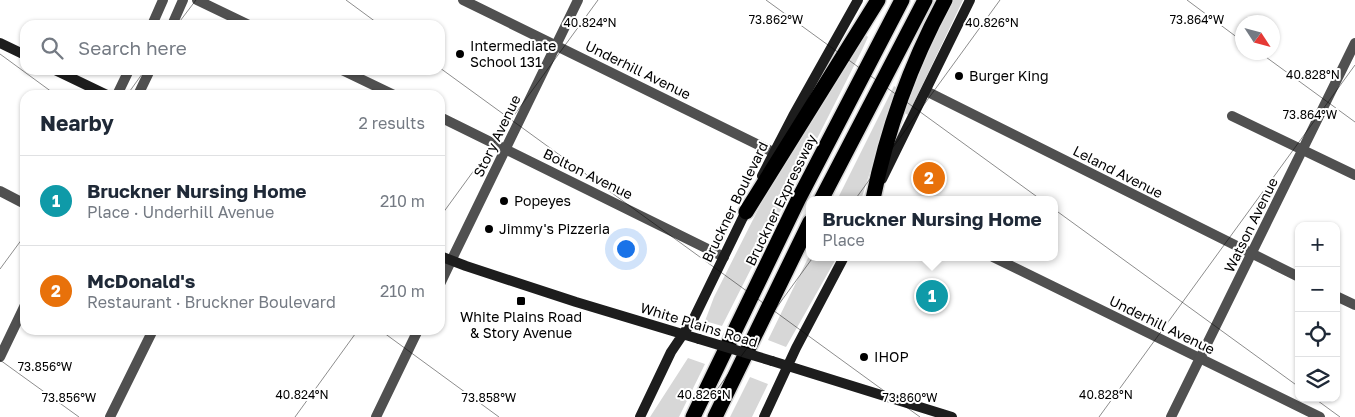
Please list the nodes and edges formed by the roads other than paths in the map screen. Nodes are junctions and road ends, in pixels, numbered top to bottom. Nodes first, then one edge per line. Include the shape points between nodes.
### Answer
1 (163, 0) edge
2 (184, 0) edge
3 (197, 0) edge
4 (463, 0) edge
5 (578, 0) edge
6 (858, 0) edge
7 (878, 0) edge
8 (902, 0) edge
9 (925, 0) edge
10 (945, 0) edge
11 (970, 0) edge
12 (154, 20) edge
13 (174, 20) edge
14 (239, 20) edge
15 (0, 43) edge
16 (1355, 45) edge
17 (556, 46) junction
18 (20, 53) edge
19 (65, 75) edge
20 (127, 75) edge
21 (148, 75) edge
22 (352, 75) edge
23 (97, 90) edge
24 (119, 90) edge
25 (140, 90) edge
26 (384, 90) edge
27 (926, 91) junction
28 (1232, 116) dead end
29 (445, 119) edge
30 (506, 149) junction
31 (1303, 150) junction
32 (773, 152) junction
33 (1355, 175) edge
34 (0, 191) edge
35 (823, 196) edge
36 (874, 196) edge
37 (874, 196) edge
38 (20, 201) edge
39 (746, 212) junction
40 (806, 230) edge
41 (1253, 254) junction
42 (724, 257) junction
43 (445, 258) edge
44 (451, 261) junction
45 (842, 261) edge
46 (1001, 261) edge
47 (445, 274) edge
48 (1295, 276) edge
49 (1340, 298) edge
50 (1355, 305) edge
51 (20, 315) edge
52 (683, 334) junction
53 (150, 335) edge
54 (416, 335) edge
55 (0, 357) edge
56 (1201, 359) junction
57 (788, 366) junction
58 (110, 417) edge
59 (376, 417) edge
60 (640, 417) edge
61 (692, 417) edge
62 (714, 417) edge
63 (764, 417) edge
64 (952, 417) edge
65 (1171, 417) edge
66 (1320, 417) edge

1 - 12 street
2 - 13 street
3 - 14 street
4 - 17 street, Underhill Avenue
5 - 17 street, Story Avenue
6 - 32 main road, Bruckner Boulevard
7 - 39 highway
8 - 61 highway, Bruckner Expressway
9 - 35 highway
10 - 36 highway via 911,68 880,163
11 - 27 main road
15 - 18 main road
16 - 31 street, Watson Avenue
17 - 30 street, Story Avenue
17 - 32 street, Underhill Avenue
19 - 23 main road
20 - 24 street
21 - 25 street
22 - 26 street
27 - 37 main road
27 - 41 street, Leland Avenue
28 - 31 street
29 - 30 street, Bolton Avenue
30 - 42 street, Bolton Avenue
30 - 44 street, Story Avenue
31 - 33 street
31 - 41 street, Watson Avenue
32 - 39 main road, Bruckner Boulevard
34 - 38 street
39 - 42 main road, Bruckner Boulevard
40 - 62 highway
41 - 48 street, Leland Avenue
41 - 56 street, Watson Avenue
42 - 52 main road, Bruckner Boulevard
43 - 44 main road, White Plains Road
44 - 47 street, Story Avenue
44 - 52 main road, White Plains Road
45 - 57 main road
46 - 56 street, Underhill Avenue
49 - 50 street
51 - 55 street
52 - 57 main road, White Plains Road, bridge
52 - 60 main road, Bruckner Boulevard
53 - 58 street
54 - 59 street
56 - 65 street, Watson Avenue
56 - 66 street, Underhill Avenue
57 - 63 main road
57 - 64 main road, White Plains Road

